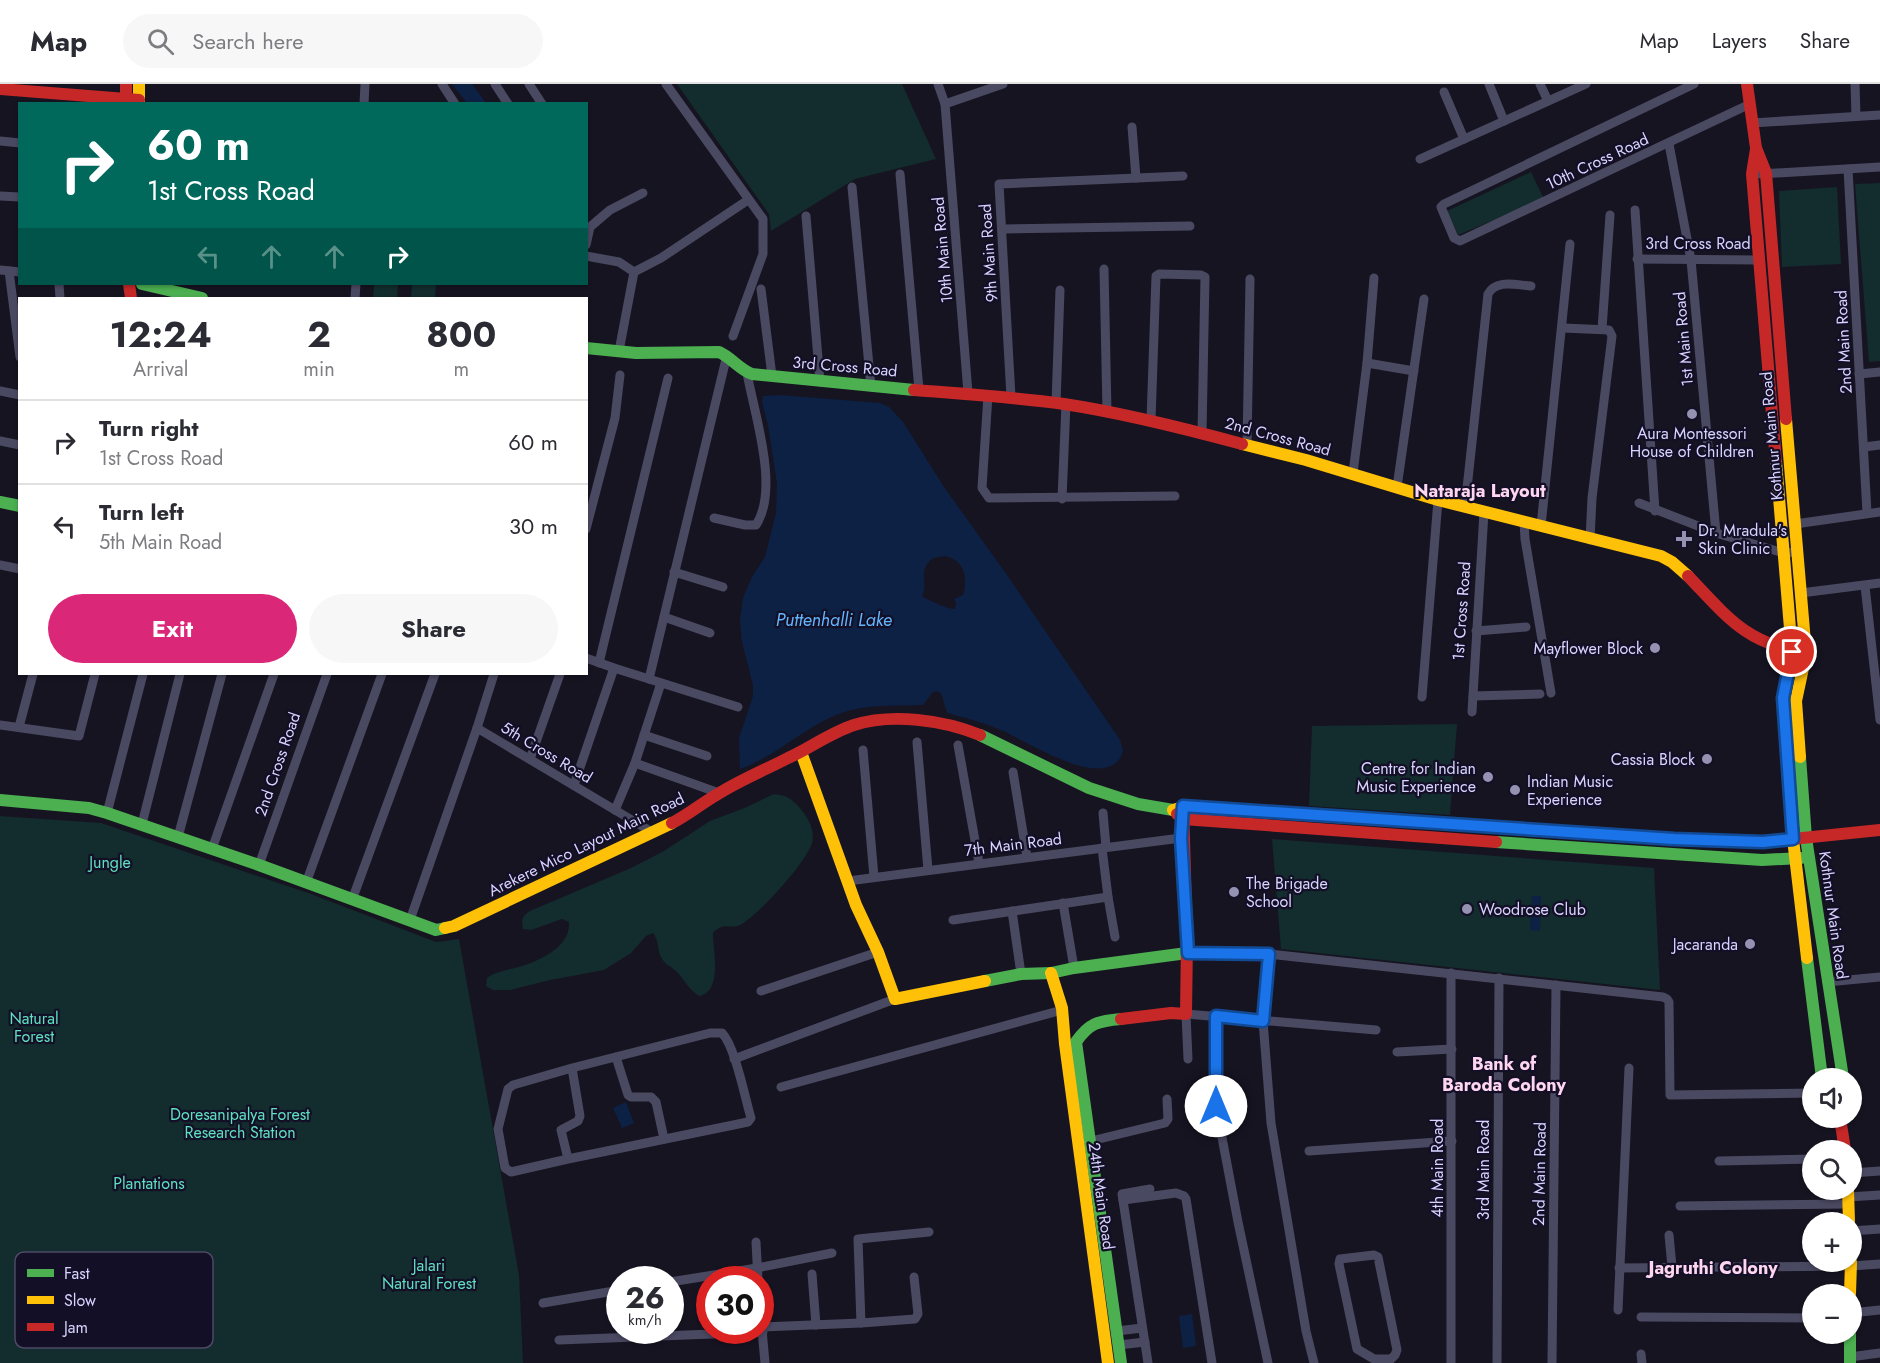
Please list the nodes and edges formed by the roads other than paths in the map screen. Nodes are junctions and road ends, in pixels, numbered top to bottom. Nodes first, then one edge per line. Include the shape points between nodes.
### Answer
1 (126, 84) edge
2 (139, 84) edge
3 (364, 84) edge
4 (442, 84) edge
5 (495, 84) edge
6 (529, 84) edge
7 (666, 84) edge
8 (938, 84) edge
9 (1003, 84) edge
10 (1489, 84) edge
11 (1540, 84) edge
12 (1586, 84) edge
13 (1694, 84) edge
14 (1747, 84) edge
15 (1855, 84) edge
16 (0, 89) edge
17 (53, 89) edge
18 (1444, 92) dead end
19 (1548, 101) junction
20 (133, 102) edge
21 (364, 102) edge
22 (454, 102) edge
23 (507, 102) edge
24 (541, 102) edge
25 (945, 104) junction
26 (1750, 104) junction
27 (1880, 115) edge
28 (1856, 116) junction
29 (1504, 121) junction
30 (1752, 123) junction
31 (1132, 127) dead end
32 (1464, 139) junction
33 (0, 141) edge
34 (18, 143) edge
35 (1669, 144) junction
36 (1756, 148) junction
37 (1420, 159) dead end
38 (1880, 167) edge
39 (1848, 169) junction
40 (1766, 173) junction
41 (900, 174) dead end
42 (1752, 174) junction
43 (1183, 176) dead end
44 (1136, 178) junction
45 (852, 187) dead end
46 (643, 193) dead end
47 (0, 196) edge
48 (18, 197) edge
49 (748, 200) junction
50 (1635, 210) dead end
51 (1610, 215) dead end
52 (806, 216) dead end
53 (1190, 226) dead end
54 (1003, 229) junction
55 (588, 236) edge
56 (1570, 244) dead end
57 (588, 256) edge
58 (1637, 259) junction
59 (1691, 260) junction
60 (1759, 260) junction
61 (1104, 269) dead end
62 (10, 271) edge
63 (634, 272) junction
64 (1374, 278) dead end
65 (1250, 279) dead end
66 (154, 285) edge
67 (1530, 286) dead end
68 (171, 287) edge
69 (761, 289) dead end
70 (1060, 290) dead end
71 (199, 297) edge
72 (1424, 299) dead end
73 (1563, 328) junction
74 (1607, 331) junction
75 (733, 336) dead end
76 (18, 340) edge
77 (588, 348) edge
78 (619, 351) junction
79 (727, 355) junction
80 (1367, 363) junction
81 (1414, 371) junction
82 (1880, 372) edge
83 (747, 373) junction
84 (1859, 374) junction
85 (620, 375) dead end
86 (772, 376) junction
87 (668, 378) dead end
88 (820, 382) junction
89 (871, 387) junction
90 (919, 390) junction
91 (0, 392) edge
92 (968, 393) junction
93 (18, 395) edge
94 (988, 395) junction
95 (1011, 397) junction
96 (1061, 404) junction
97 (1107, 412) junction
98 (1151, 420) junction
99 (1202, 433) junction
100 (0, 441) edge
101 (1247, 444) junction
102 (18, 445) edge
103 (1880, 445) edge
104 (1864, 447) junction
105 (1353, 473) junction
106 (1397, 487) junction
107 (1175, 496) dead end
108 (1062, 499) junction
109 (1438, 500) junction
110 (0, 502) edge
111 (1639, 503) dead end
112 (18, 506) edge
113 (1465, 507) junction
114 (1655, 511) junction
115 (1484, 512) junction
116 (1880, 512) edge
117 (1867, 513) junction
118 (714, 518) dead end
119 (588, 521) edge
120 (1524, 522) junction
121 (1795, 524) junction
122 (1541, 526) junction
123 (1716, 533) junction
124 (1590, 540) junction
125 (1797, 552) junction
126 (1784, 553) junction
127 (0, 565) edge
128 (18, 569) edge
129 (674, 572) junction
130 (1880, 583) edge
131 (1865, 585) junction
132 (723, 587) dead end
133 (1801, 593) junction
134 (664, 617) junction
135 (1526, 627) dead end
136 (1476, 631) junction
137 (710, 633) dead end
138 (1792, 652) junction
139 (1806, 654) junction
140 (588, 659) edge
141 (599, 663) junction
142 (614, 668) junction
143 (33, 675) edge
144 (96, 675) edge
145 (143, 675) edge
146 (180, 675) edge
147 (222, 675) edge
148 (274, 675) edge
149 (327, 675) edge
150 (382, 675) edge
151 (435, 675) edge
152 (494, 675) edge
153 (560, 675) edge
154 (650, 679) junction
155 (661, 683) junction
156 (1551, 693) dead end
157 (1539, 694) dead end
158 (1473, 696) junction
159 (1422, 697) dead end
160 (1779, 697) junction
161 (1796, 701) junction
162 (738, 707) dead end
163 (1472, 712) dead end
164 (1880, 720) edge
165 (0, 725) edge
166 (19, 727) junction
167 (477, 728) junction
168 (644, 735) junction
169 (917, 742) dead end
170 (958, 745) dead end
171 (863, 750) dead end
172 (801, 752) junction
173 (706, 756) dead end
174 (530, 759) junction
175 (635, 763) junction
176 (1013, 772) dead end
177 (573, 785) junction
178 (719, 793) junction
179 (0, 800) edge
180 (615, 810) junction
181 (1180, 812) junction
182 (107, 813) junction
183 (1103, 813) dead end
184 (142, 825) junction
185 (1880, 830) edge
186 (652, 832) junction
187 (178, 837) junction
188 (1181, 838) junction
189 (1806, 838) junction
190 (1793, 839) junction
191 (1104, 848) junction
192 (212, 849) junction
193 (1027, 858) junction
194 (1802, 858) junction
195 (979, 864) junction
196 (259, 865) junction
197 (927, 870) junction
198 (874, 877) junction
199 (848, 881) junction
200 (306, 883) junction
201 (1108, 897) junction
202 (352, 900) junction
203 (1063, 903) junction
204 (1012, 911) junction
205 (410, 920) junction
206 (953, 920) dead end
207 (1115, 937) dead end
208 (878, 952) junction
209 (1188, 953) junction
210 (1269, 954) junction
211 (1074, 968) junction
212 (1051, 973) junction
213 (1021, 974) junction
214 (1451, 974) junction
215 (1880, 977) edge
216 (1500, 978) junction
217 (1827, 982) junction
218 (1556, 985) junction
219 (761, 991) dead end
220 (895, 999) junction
221 (1062, 1010) junction
222 (1186, 1014) junction
223 (1216, 1016) junction
224 (1263, 1021) junction
225 (1376, 1030) dead end
226 (1069, 1039) junction
227 (1452, 1049) junction
228 (1397, 1052) dead end
229 (616, 1057) junction
230 (734, 1059) junction
231 (1188, 1059) dead end
232 (572, 1068) junction
233 (1629, 1068) dead end
234 (1821, 1068) edge
235 (1841, 1068) edge
236 (781, 1087) dead end
237 (1802, 1093) edge
238 (1167, 1099) dead end
239 (664, 1139) junction
240 (1091, 1141) junction
241 (1452, 1141) junction
242 (1309, 1151) dead end
243 (1802, 1159) edge
244 (568, 1160) junction
245 (1719, 1161) dead end
246 (1880, 1171) edge
247 (1862, 1172) edge
248 (1150, 1189) dead end
249 (1880, 1195) edge
250 (1862, 1196) edge
251 (1802, 1199) edge
252 (1123, 1200) junction
253 (1680, 1206) dead end
254 (1880, 1230) edge
255 (1862, 1231) edge
256 (929, 1232) dead end
257 (1669, 1235) dead end
258 (756, 1242) dead end
259 (832, 1253) dead end
260 (1862, 1264) edge
261 (1880, 1264) edge
262 (1802, 1265) edge
263 (757, 1266) edge
264 (767, 1266) edge
265 (1619, 1268) junction
266 (1672, 1268) junction
267 (812, 1274) dead end
268 (914, 1277) dead end
269 (606, 1292) edge
270 (543, 1303) dead end
271 (1618, 1310) dead end
272 (1880, 1310) edge
273 (1862, 1312) edge
274 (1641, 1317) dead end
275 (1802, 1318) edge
276 (861, 1323) junction
277 (816, 1325) junction
278 (1142, 1328) junction
279 (774, 1329) edge
280 (1117, 1331) junction
281 (696, 1333) edge
282 (559, 1340) dead end
283 (1145, 1342) junction
284 (763, 1344) edge
285 (1850, 1344) edge
286 (1119, 1345) junction
287 (1880, 1353) edge
288 (1850, 1360) edge
289 (1374, 1361) edge
290 (765, 1363) edge
291 (1108, 1363) edge
292 (1121, 1363) edge
293 (1148, 1363) edge
294 (1212, 1363) edge
295 (1268, 1363) edge
296 (1314, 1363) edge
297 (1451, 1363) edge
298 (1497, 1363) edge
299 (1552, 1363) edge

1 - 20 street
2 - 20 street
3 - 21 street
4 - 22 street
5 - 23 street
6 - 24 street
7 - 49 street
8 - 25 street, 10th Main Road
9 - 25 street
10 - 29 street
11 - 19 street
12 - 19 street
13 - 35 street, 10th Cross Road via 1441,207 1456,241 1460,241
14 - 26 street, Kothnur Main Road
15 - 28 street
16 - 17 street
17 - 20 street
18 - 32 street
19 - 29 street
25 - 92 street, 10th Main Road
26 - 30 street, Kothnur Main Road
26 - 35 street, 10th Cross Road
27 - 28 street
28 - 30 street
29 - 32 street
30 - 36 street, Kothnur Main Road
31 - 44 street
32 - 37 street
33 - 34 street
35 - 59 street, 1st Main Road
36 - 40 street, Kothnur Main Road
36 - 42 street, Kothnur Main Road
38 - 39 street
39 - 40 street
39 - 84 street, 2nd Main Road
40 - 42 street
40 - 121 street, Kothnur Main Road
41 - 90 street
42 - 60 street, Kothnur Main Road
43 - 44 street, 9th Main Road
44 - 54 street, 9th Main Road via 999,184
45 - 89 street
46 - 55 street via 610,210 590,227
47 - 48 street
49 - 63 street
49 - 75 street via 763,219 763,254
50 - 58 street
51 - 74 street
52 - 88 street
53 - 54 street
54 - 95 street, 9th Main Road
56 - 73 street
57 - 63 street via 619,262
58 - 59 street, 3rd Cross Road
58 - 114 street
59 - 60 street, 3rd Cross Road
59 - 123 street, 1st Main Road
60 - 126 street, Kothnur Main Road
61 - 97 street
62 - 76 street
63 - 78 street
64 - 80 street
65 - 101 street
66 - 68 street
67 - 113 street via 1498,285 1488,294
68 - 71 street
69 - 86 street
70 - 96 street
72 - 81 street
73 - 74 street
73 - 122 street
74 - 124 street
77 - 78 street
78 - 79 street
79 - 83 street
79 - 129 street
80 - 81 street
80 - 105 street
81 - 106 street
82 - 84 street
83 - 86 street, 3rd Cross Road
83 - 118 street via 765,468 766,500 756,525
84 - 104 street, 2nd Main Road
85 - 119 street via 615,418
86 - 88 street, 3rd Cross Road
87 - 141 street
88 - 89 street, 3rd Cross Road
89 - 90 street, 3rd Cross Road
90 - 92 street, 3rd Cross Road
91 - 93 street
92 - 94 street, 3rd Cross Road
94 - 95 street, 3rd Cross Road
94 - 108 street via 982,488 985,494 989,498
95 - 96 street, 3rd Cross Road
96 - 97 street, 3rd Cross Road
96 - 108 street
97 - 98 street, 2nd Cross Road
98 - 99 street, 2nd Cross Road
98 - 99 street via 1156,276 1201,275 1206,277
99 - 101 street, 2nd Cross Road
100 - 102 street
101 - 105 street, 2nd Cross Road
103 - 104 street
104 - 117 street, 2nd Main Road
105 - 106 street, 2nd Cross Road
106 - 109 street, 2nd Cross Road
107 - 108 street
109 - 113 street, 2nd Cross Road
109 - 159 street
110 - 112 street
111 - 114 street
113 - 115 street, 2nd Cross Road
114 - 123 street
115 - 120 street, 2nd Cross Road
115 - 136 street, 1st Cross Road
116 - 117 street
117 - 121 street
120 - 122 street, 2nd Cross Road
120 - 156 street
121 - 125 street, Kothnur Main Road
122 - 124 street, 2nd Cross Road
123 - 126 street
124 - 138 street, 2nd Cross Road via 1670,560 1733,624 1752,638
125 - 126 street
125 - 133 street, Kothnur Main Road
126 - 138 street, Kothnur Main Road
127 - 128 street
129 - 132 street
129 - 134 street
130 - 131 street
131 - 133 street
131 - 164 street
133 - 139 street, Kothnur Main Road
134 - 137 street
134 - 154 street
135 - 136 street
136 - 158 street, 1st Cross Road
138 - 139 street, 2nd Cross Road
138 - 160 street, Kothnur Main Road
139 - 161 street, Kothnur Main Road
140 - 141 street
141 - 142 street
142 - 154 street
142 - 177 street
143 - 166 street
144 - 166 street via 79,736
145 - 182 street
146 - 184 street
147 - 187 street
148 - 192 street
149 - 196 street, 2nd Cross Road
150 - 200 street
151 - 202 street
152 - 167 street
153 - 174 street
154 - 155 street
155 - 162 street
155 - 168 street
157 - 158 street
158 - 163 street, 1st Cross Road
160 - 161 street
160 - 190 street, Kothnur Main Road
161 - 189 street, Kothnur Main Road
165 - 166 street
167 - 174 street, 5th Cross Road
167 - 205 street, 5th Cross Road
168 - 173 street
168 - 175 street
169 - 197 street
170 - 195 street
171 - 198 street
172 - 178 street, Arekere Mico Layout Main Road
172 - 181 street, Arekere Mico Layout Main Road via 862,723 900,720 940,724 977,734 1089,788
172 - 199 street
174 - 177 street, 5th Cross Road
175 - 178 street
175 - 180 street
176 - 193 street
177 - 180 street, 5th Cross Road
178 - 186 street, Arekere Mico Layout Main Road
179 - 182 street, Arekere Mico Layout Main Road via 78,806
180 - 186 street, 5th Cross Road
181 - 188 street
181 - 190 street via 1674,839
181 - 194 street via 1683,856
182 - 184 street, Arekere Mico Layout Main Road
183 - 191 street
184 - 187 street, Arekere Mico Layout Main Road
185 - 189 street
186 - 205 street, Arekere Mico Layout Main Road via 454,926 436,930
187 - 192 street, Arekere Mico Layout Main Road
188 - 191 street, 7th Main Road
188 - 209 street
189 - 190 street
189 - 194 street, Kothnur Main Road
190 - 194 street, Kothnur Main Road
191 - 193 street, 7th Main Road
191 - 201 street
192 - 196 street, Arekere Mico Layout Main Road
193 - 195 street, 7th Main Road
194 - 217 street, Kothnur Main Road
194 - 234 street, Kothnur Main Road
195 - 197 street, 7th Main Road
196 - 200 street, Arekere Mico Layout Main Road
197 - 198 street, 7th Main Road
198 - 199 street, 7th Main Road
199 - 208 street
200 - 202 street, Arekere Mico Layout Main Road
201 - 203 street
201 - 207 street
202 - 205 street, Arekere Mico Layout Main Road
203 - 204 street
203 - 211 street
204 - 206 street
204 - 213 street
208 - 219 street
208 - 220 street
209 - 210 street
209 - 211 street
209 - 222 street
210 - 214 street
210 - 224 street
211 - 212 street
212 - 213 street
212 - 221 street, 24th Main Road
213 - 220 street
214 - 216 street
214 - 227 street, 4th Main Road
215 - 217 street
216 - 218 street
216 - 298 street, 3rd Main Road
217 - 235 street, Kothnur Main Road
218 - 237 street via 1667,999 1670,1095
218 - 299 street, 2nd Main Road
220 - 230 street
221 - 226 street, 24th Main Road
221 - 236 street
222 - 223 street
222 - 226 street via 1099,1021
222 - 231 street
223 - 224 street
223 - 295 street via 1216,1106
224 - 225 street
224 - 296 street via 1271,1123
226 - 240 street, 24th Main Road
226 - 291 street, 24th Main Road
227 - 228 street
227 - 241 street, 4th Main Road
229 - 230 street via 722,1033
229 - 232 street
229 - 239 street via 628,1095 651,1097 656,1102
230 - 239 street via 750,1121
232 - 244 street via 580,1116 561,1130
232 - 244 street via 508,1089 498,1129 508,1171
233 - 265 street
238 - 240 street via 1165,1123
239 - 244 street
240 - 280 street, 24th Main Road
241 - 242 street
241 - 297 street, 4th Main Road
243 - 245 street
246 - 247 street
248 - 252 street via 1122,1194
249 - 250 street
251 - 253 street
252 - 278 street
252 - 294 street via 1176,1193 1186,1199
254 - 255 street
256 - 276 street via 858,1239
257 - 266 street
258 - 263 street
259 - 264 street
260 - 261 street
262 - 266 street
265 - 266 street
265 - 271 street
267 - 277 street
268 - 276 street via 918,1314 915,1319
269 - 270 street
272 - 273 street
274 - 275 street
276 - 277 street
277 - 279 street
278 - 280 street
278 - 283 street
280 - 286 street, 24th Main Road
281 - 282 street
283 - 286 street
283 - 293 street
284 - 290 street
285 - 288 street
286 - 292 street, 24th Main Road
287 - 288 street
289 - 289 street via 1391,1359 1397,1350 1378,1257 1340,1259 1357,1348

